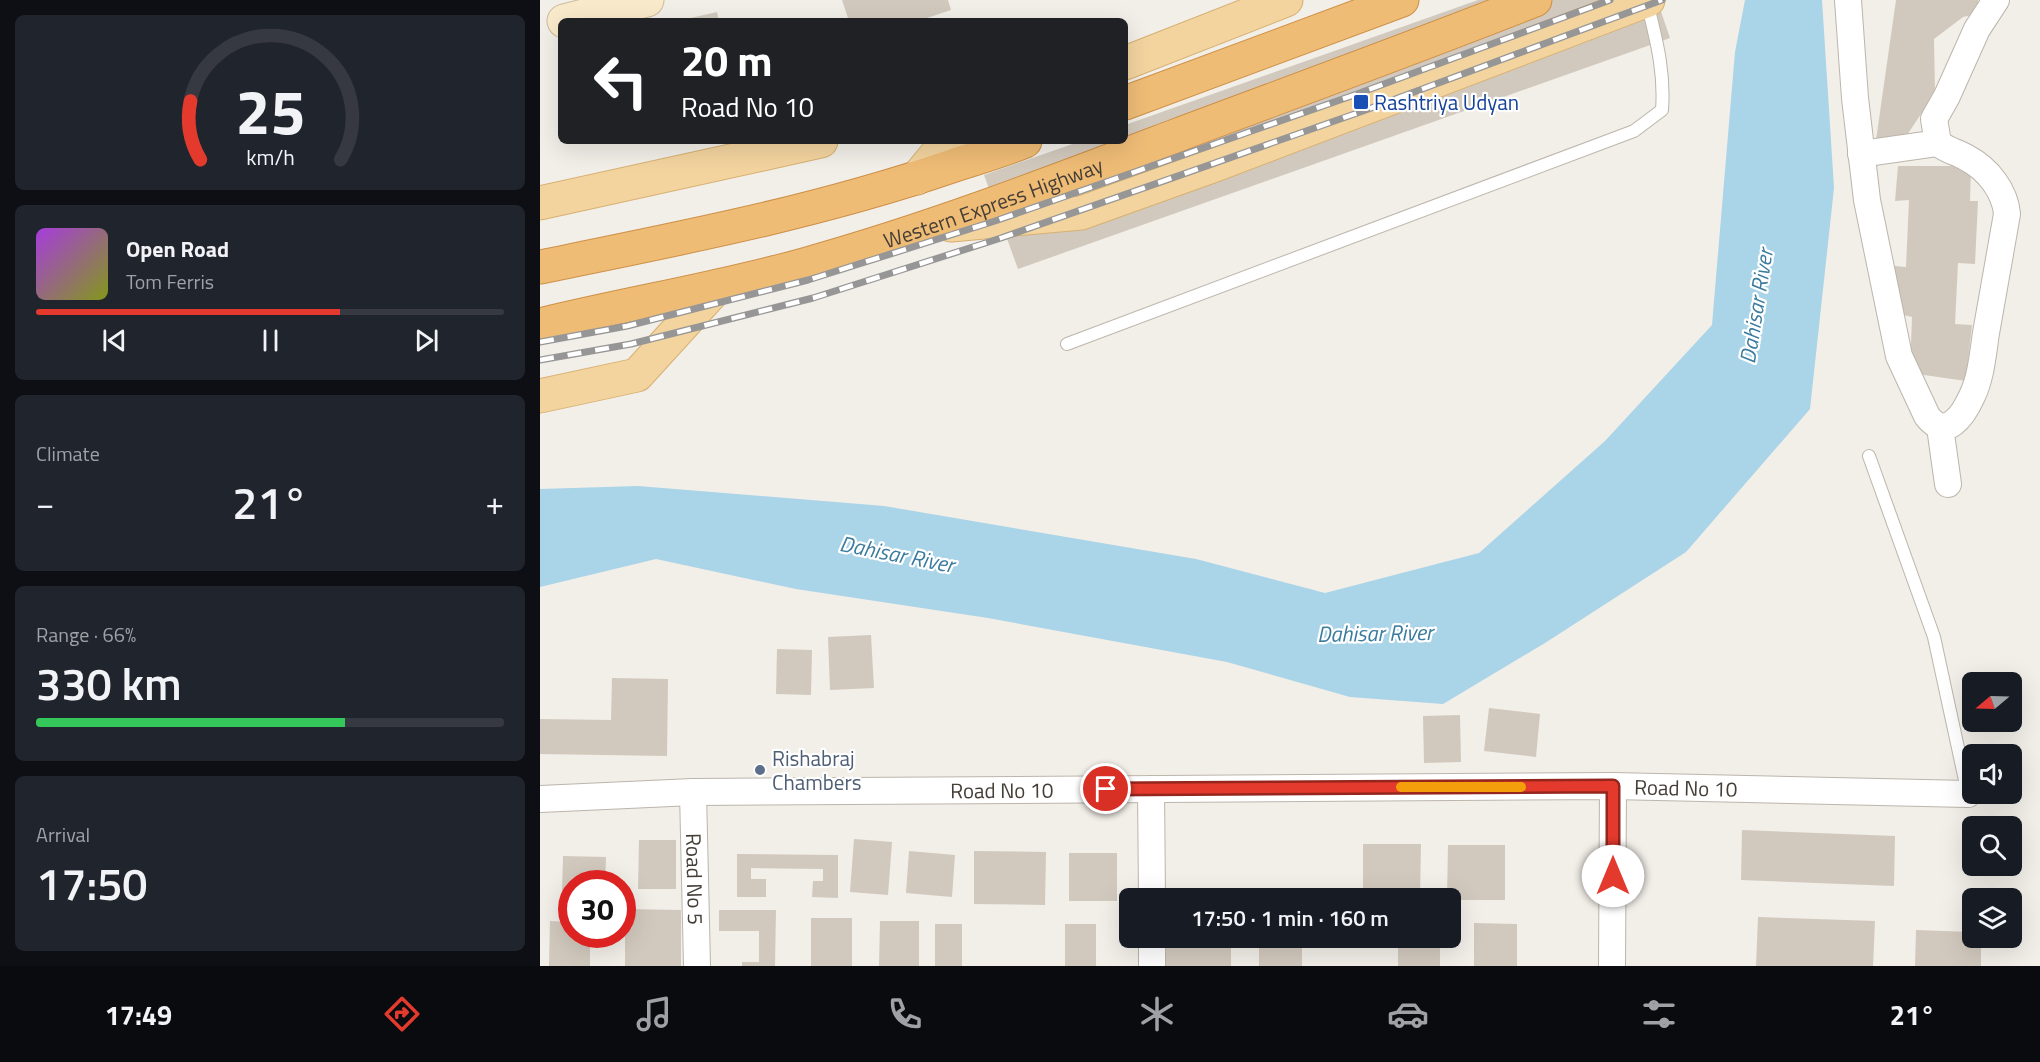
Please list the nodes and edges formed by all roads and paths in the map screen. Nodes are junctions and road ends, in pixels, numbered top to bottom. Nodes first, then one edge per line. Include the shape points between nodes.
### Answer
1 (648, 0) edge
2 (1286, 0) edge
3 (1402, 0) edge
4 (1535, 0) edge
5 (1647, 0) edge
6 (1848, 0) edge
7 (1996, 0) edge
8 (574, 18) edge
9 (558, 22) edge
10 (540, 27) edge
11 (1128, 62) edge
12 (1128, 102) edge
13 (1938, 143) junction
14 (807, 144) edge
15 (949, 144) edge
16 (1016, 144) edge
17 (1862, 154) junction
18 (917, 178) junction
19 (540, 203) edge
20 (926, 227) junction
21 (540, 267) edge
22 (718, 286) junction
23 (540, 325) edge
24 (1067, 344) dead end
25 (540, 396) edge
26 (1940, 427) junction
27 (1869, 456) dead end
28 (1948, 484) dead end
29 (1962, 766) edge
30 (1613, 786) junction
31 (1151, 789) junction
32 (693, 792) junction
33 (1962, 794) edge
34 (540, 799) edge
35 (1152, 888) edge
36 (1152, 948) edge
37 (697, 966) edge
38 (1152, 966) edge
39 (1612, 966) edge

1 - 8 street
2 - 11 main road
3 - 12 highway
4 - 20 highway, Western Express Highway
5 - 20 main road via 1081,213
5 - 24 lane via 1661,60 1662,110 1634,131
6 - 17 street
7 - 13 street via 1977,29 1934,119
9 - 10 street
13 - 17 street
13 - 26 street via 1988,173 2006,203 2007,214 1973,395 1956,421
14 - 19 main road
15 - 18 main road
16 - 18 highway
17 - 26 street via 1867,200 1899,356 1927,416
18 - 21 highway via 814,207
20 - 22 highway, Western Express Highway via 807,264
22 - 23 highway, Western Express Highway
22 - 25 main road via 637,375
26 - 28 street
27 - 29 lane via 1934,637
30 - 31 street, Road No 10
30 - 33 street, Road No 10
30 - 39 street
31 - 32 street, Road No 10
31 - 35 street
32 - 34 street, Road No 10
32 - 37 street, Road No 5
36 - 38 street

